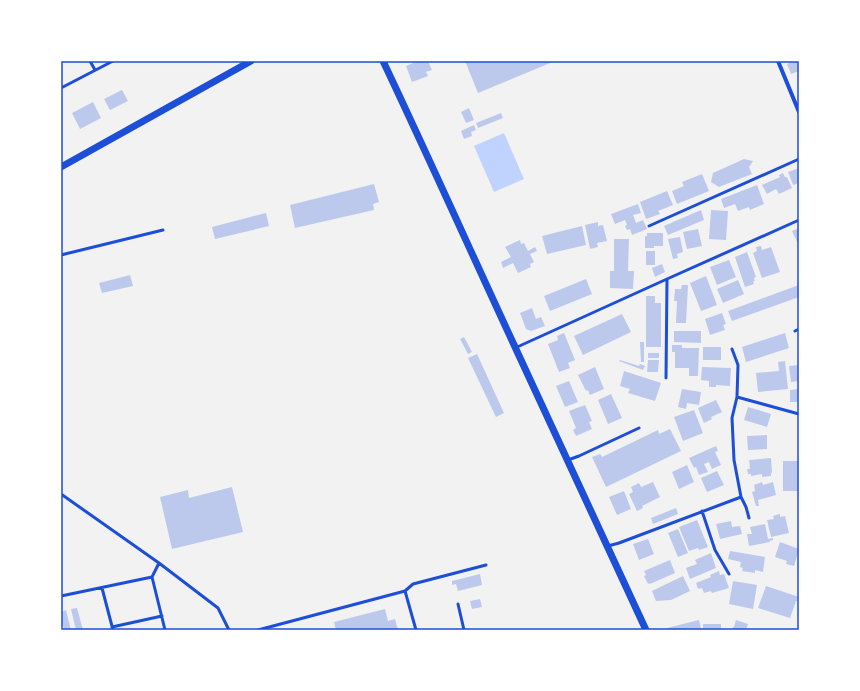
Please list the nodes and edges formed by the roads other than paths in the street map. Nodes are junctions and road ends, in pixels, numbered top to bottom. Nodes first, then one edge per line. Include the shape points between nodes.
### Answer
1 (90, 61) edge
2 (113, 61) edge
3 (251, 61) edge
4 (383, 61) edge
5 (778, 61) edge
6 (96, 70) junction
7 (61, 88) edge
8 (799, 112) edge
9 (799, 159) edge
10 (61, 167) edge
11 (799, 220) edge
12 (649, 226) dead end
13 (163, 230) dead end
14 (61, 255) edge
15 (667, 279) junction
16 (799, 329) edge
17 (794, 331) dead end
18 (515, 348) junction
19 (732, 349) dead end
20 (666, 378) dead end
21 (738, 397) junction
22 (799, 414) edge
23 (639, 428) dead end
24 (568, 460) junction
25 (61, 494) edge
26 (741, 497) junction
27 (702, 511) junction
28 (749, 518) dead end
29 (608, 546) junction
30 (159, 562) junction
31 (486, 565) dead end
32 (729, 574) dead end
33 (152, 577) junction
34 (102, 588) junction
35 (405, 591) junction
36 (61, 596) edge
37 (458, 604) dead end
38 (162, 616) junction
39 (112, 628) edge
40 (165, 630) edge
41 (229, 630) edge
42 (258, 630) edge
43 (416, 630) edge
44 (464, 630) edge
45 (646, 630) edge

1 - 6 lane
2 - 6 lane
3 - 10 street
4 - 18 street
5 - 8 street
6 - 7 lane
9 - 12 lane
11 - 15 lane
13 - 14 lane
15 - 18 lane
15 - 20 lane
16 - 17 lane
18 - 24 street
19 - 21 lane via 738,365
21 - 22 lane
21 - 26 lane via 732,418 734,460
23 - 24 lane
24 - 29 street
25 - 30 lane
26 - 27 lane
26 - 28 lane
27 - 29 lane
27 - 32 lane via 715,550
29 - 45 street
30 - 33 lane
30 - 41 lane via 218,608
31 - 35 lane via 413,584
33 - 34 lane
33 - 38 lane
34 - 36 lane
34 - 39 lane
35 - 42 lane
35 - 43 lane
37 - 44 lane
38 - 39 lane
38 - 40 lane

